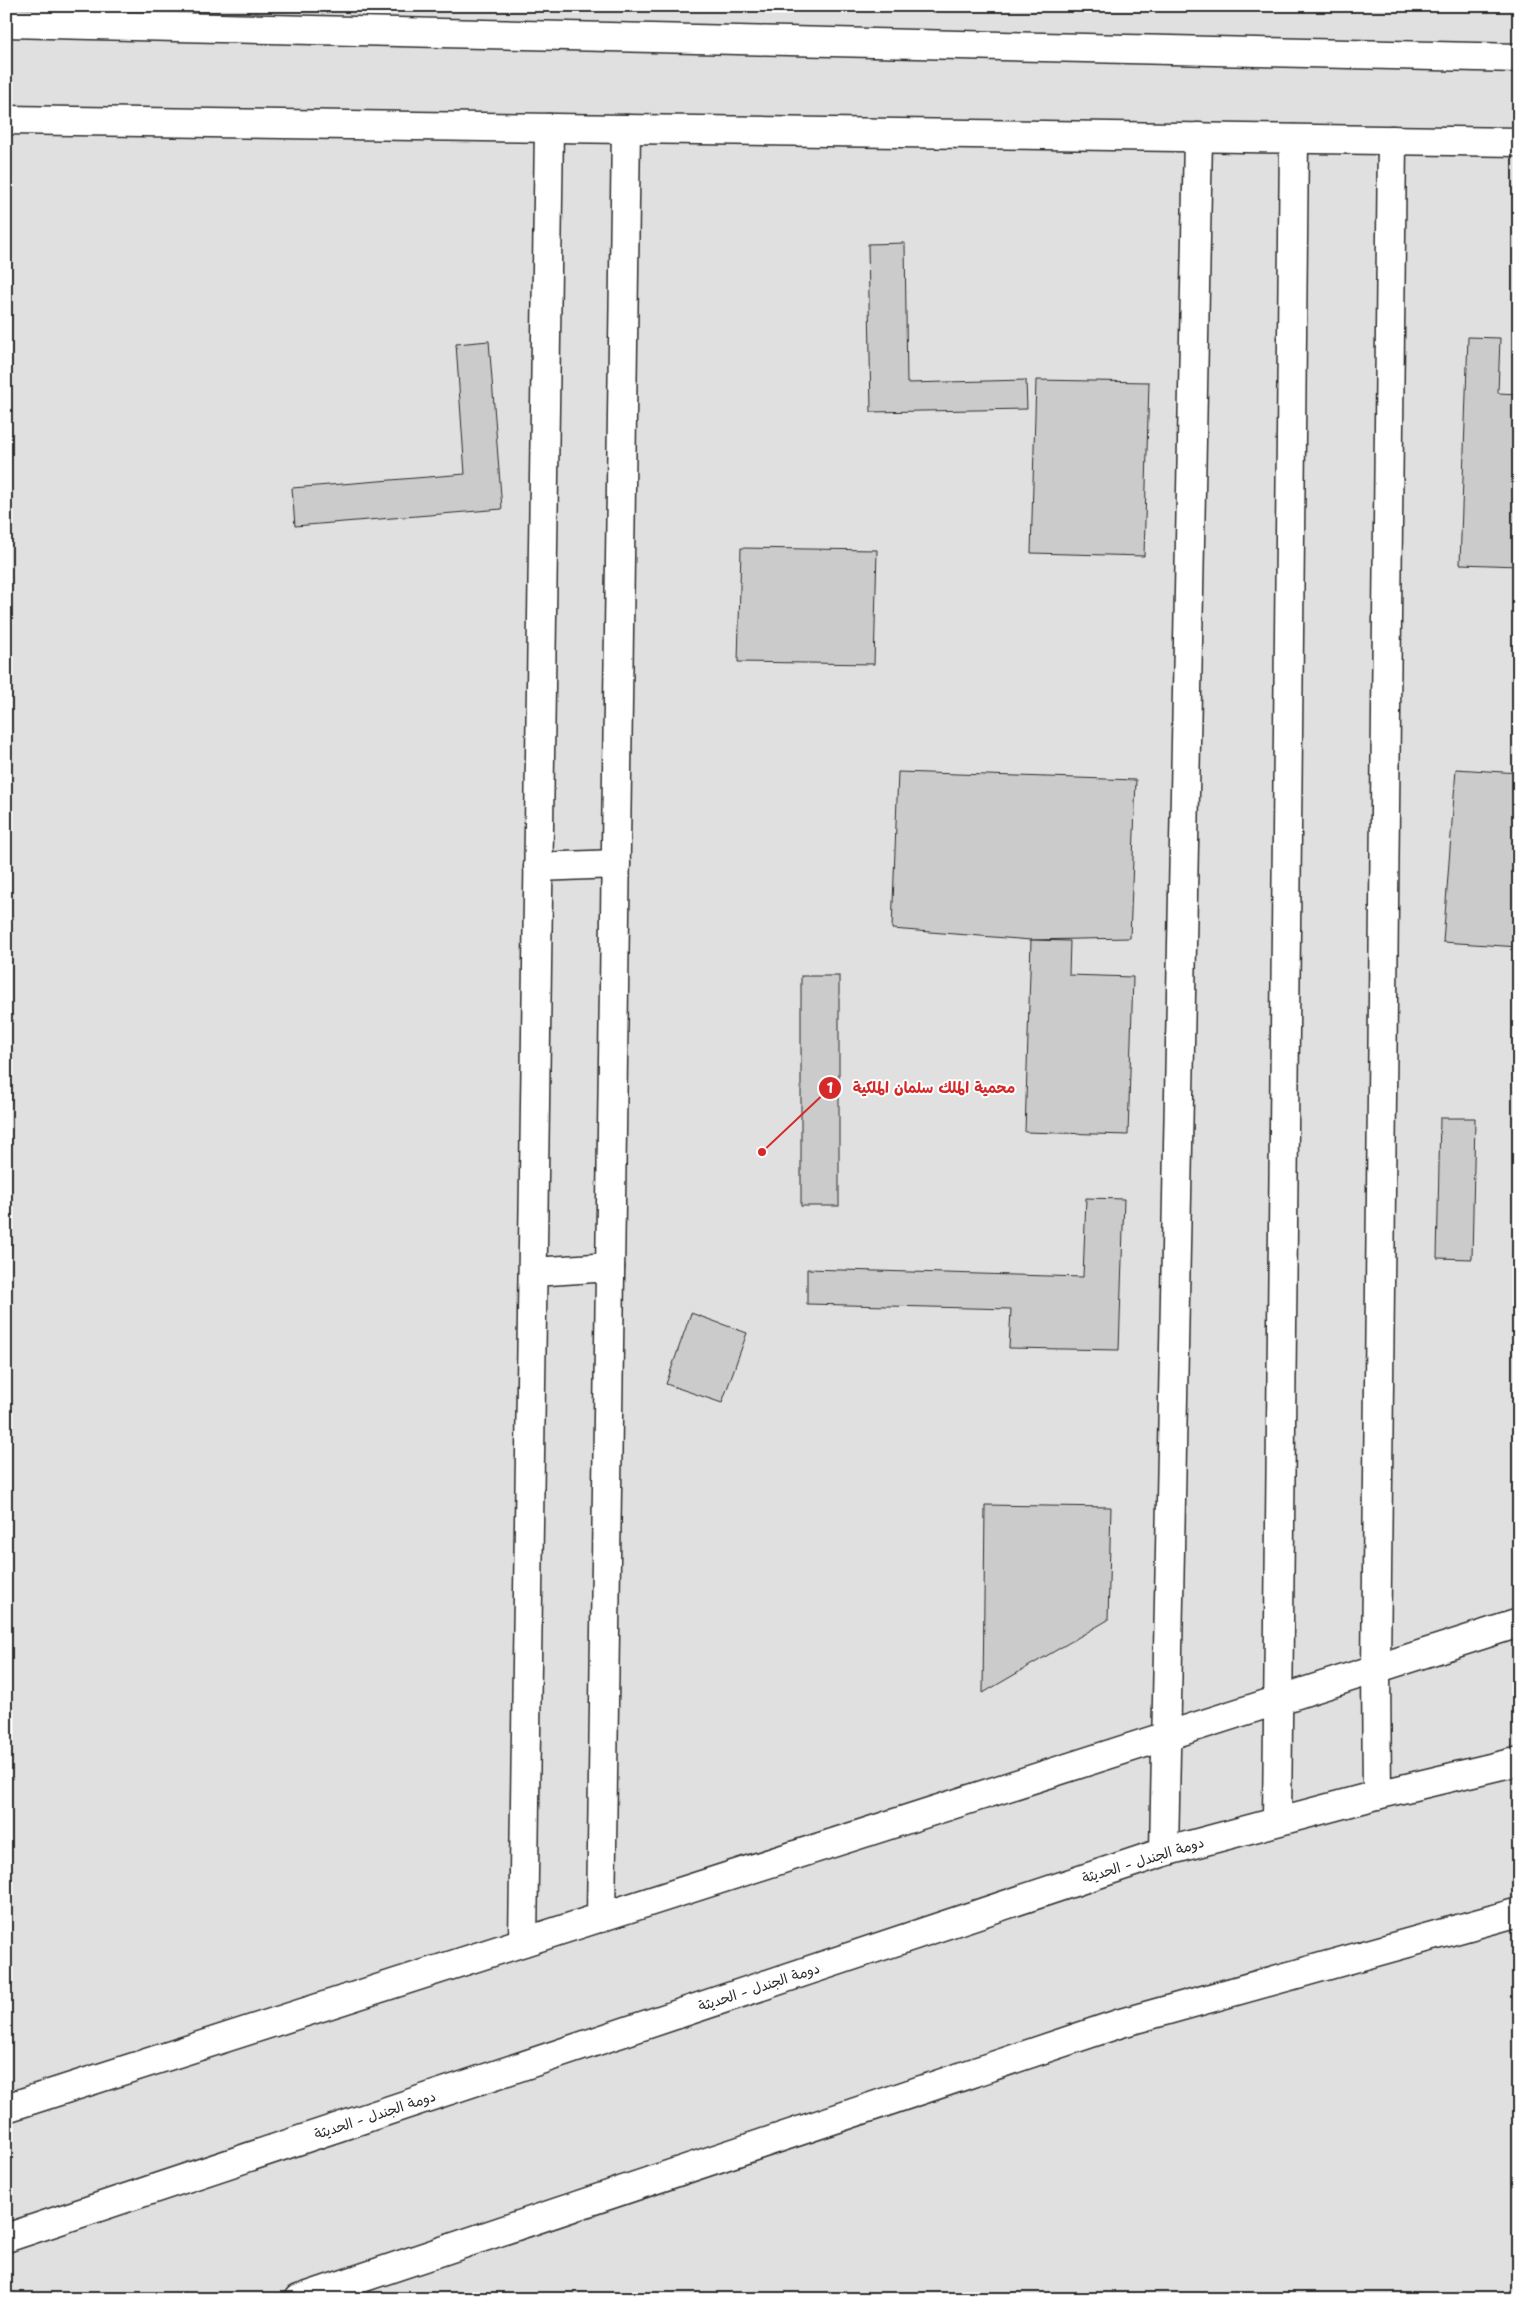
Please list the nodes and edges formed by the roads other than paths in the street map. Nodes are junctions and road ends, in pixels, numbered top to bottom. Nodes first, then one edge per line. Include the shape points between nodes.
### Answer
1 (6, 23) edge
2 (1519, 58) edge
3 (6, 120) edge
4 (549, 128) junction
5 (626, 129) junction
6 (1198, 138) junction
7 (1294, 139) junction
8 (1392, 140) junction
9 (1519, 142) edge
10 (616, 864) junction
11 (538, 867) junction
12 (610, 1267) junction
13 (533, 1272) junction
14 (1519, 1623) edge
15 (1376, 1669) junction
16 (1278, 1701) junction
17 (1167, 1736) junction
18 (1519, 1761) edge
19 (1377, 1795) junction
20 (1277, 1822) junction
21 (1164, 1852) junction
22 (1519, 1912) edge
23 (602, 1918) junction
24 (523, 1942) junction
25 (6, 2108) edge
26 (6, 2238) edge
27 (299, 2299) edge

1 - 2 main road
3 - 4 main road
4 - 5 main road
4 - 11 main road
5 - 6 main road
5 - 10 main road
6 - 7 main road
6 - 17 main road
7 - 8 main road
7 - 16 main road
8 - 9 main road
8 - 15 main road
10 - 11 main road
10 - 12 main road
11 - 13 main road
12 - 13 main road
12 - 23 main road
13 - 24 main road
14 - 15 main road
15 - 16 main road
15 - 19 main road
16 - 17 main road
16 - 20 main road
17 - 21 main road
17 - 23 main road
18 - 19 main road, دومة الجندل - الحديثة
19 - 20 main road, دومة الجندل - الحديثة
20 - 21 main road, دومة الجندل - الحديثة
21 - 26 main road, دومة الجندل - الحديثة
22 - 27 main road via 1122,2023
23 - 24 main road
24 - 25 main road

